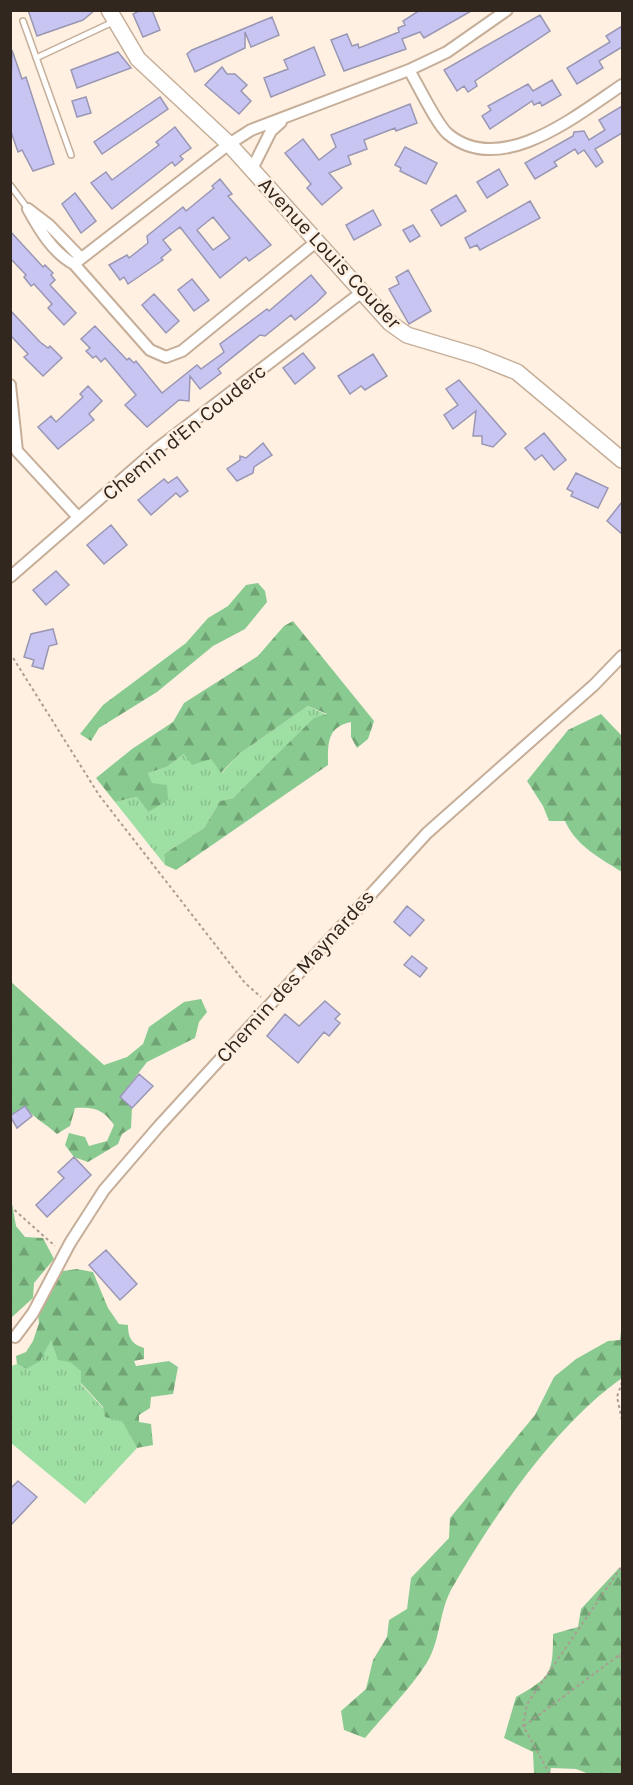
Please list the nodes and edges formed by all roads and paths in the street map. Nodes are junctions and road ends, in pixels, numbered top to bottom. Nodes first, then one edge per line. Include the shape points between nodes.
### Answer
1 (507, 10) edge
2 (112, 16) edge
3 (23, 21) dead end
4 (36, 58) junction
5 (409, 70) junction
6 (622, 86) edge
7 (288, 116) junction
8 (229, 144) junction
9 (71, 155) dead end
10 (252, 169) junction
11 (10, 185) edge
12 (28, 209) joint
13 (316, 242) junction
14 (77, 261) junction
15 (362, 292) junction
16 (10, 385) edge
17 (622, 460) edge
18 (78, 517) junction
19 (10, 577) edge
20 (10, 653) edge
21 (622, 656) edge
22 (270, 1004) junction
23 (10, 1206) edge
24 (64, 1255) junction
25 (13, 1339) edge
26 (622, 1382) edge
27 (622, 1420) edge
28 (622, 1566) edge
29 (622, 1653) edge
30 (619, 1655) junction
31 (622, 1663) edge
32 (524, 1726) junction
33 (550, 1774) edge

1 - 5 street via 447,52
2 - 4 lane
2 - 8 street, Avenue Louis Couder via 147,69
3 - 4 lane
4 - 9 lane
5 - 6 street via 447,134 477,150 514,146 550,134
5 - 7 street
7 - 8 street via 251,130
7 - 10 street via 271,131
8 - 10 street, Avenue Louis Couder
8 - 14 street
10 - 13 street, Avenue Louis Couder
11 - 12 lane
12 - 14 street via 49,225
13 - 14 street via 182,351 166,357 150,350
13 - 15 street, Avenue Louis Couder
15 - 17 street, Avenue Louis Couder via 390,323 407,335 477,356 528,380
15 - 18 street, Chemin d'En Couderc via 165,442
16 - 18 street via 18,451
18 - 19 street, Chemin d'En Couderc
20 - 22 path via 99,795 245,983
21 - 22 street, Chemin des Maynardes via 427,833
22 - 24 street, Chemin des Maynardes via 104,1190
23 - 24 path
24 - 25 street, Chemin des Maynardes via 33,1313
26 - 27 path via 617,1397
28 - 32 path via 527,1704
29 - 30 path
30 - 31 path
30 - 32 path
32 - 33 path

